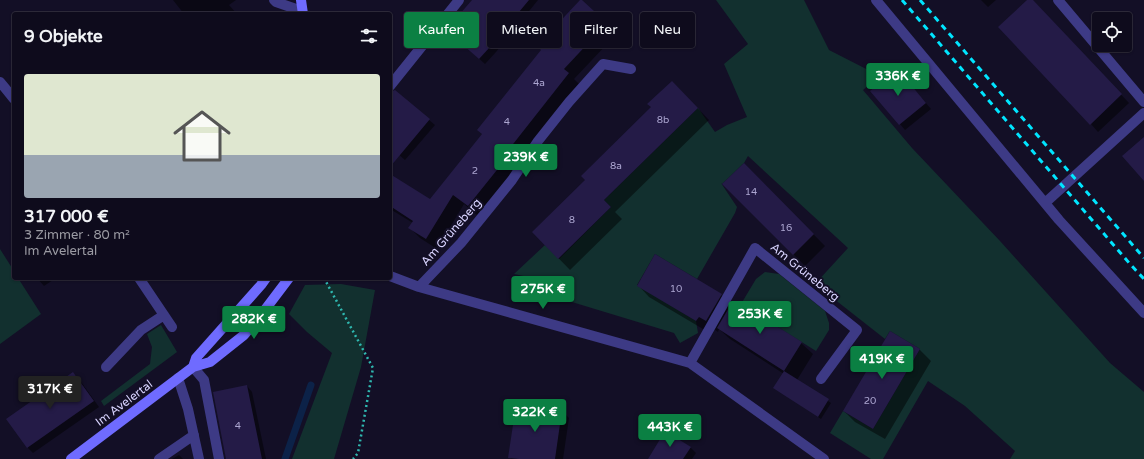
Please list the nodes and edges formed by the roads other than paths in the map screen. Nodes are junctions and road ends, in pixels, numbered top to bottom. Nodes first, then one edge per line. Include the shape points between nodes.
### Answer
1 (274, 0) edge
2 (294, 0) edge
3 (301, 0) edge
4 (459, 0) edge
5 (876, 0) edge
6 (1058, 0) edge
7 (299, 12) edge
8 (300, 12) edge
9 (301, 12) edge
10 (631, 69) dead end
11 (0, 82) edge
12 (392, 84) edge
13 (12, 97) edge
14 (1144, 102) edge
15 (1144, 113) edge
16 (1045, 203) junction
17 (392, 277) edge
18 (140, 280) edge
19 (265, 280) edge
20 (288, 280) edge
21 (419, 287) junction
22 (1144, 313) edge
23 (164, 315) junction
24 (172, 327) dead end
25 (690, 362) junction
26 (106, 367) dead end
27 (192, 367) junction
28 (178, 378) junction
29 (821, 380) dead end
30 (194, 435) junction
31 (71, 459) edge
32 (159, 459) edge
33 (199, 459) edge
34 (219, 459) edge
35 (824, 459) edge

1 - 7 street
2 - 8 street
3 - 9 main road
4 - 12 street
5 - 16 street
6 - 14 street
10 - 21 street, Am Grüneberg via 603,64 560,113 512,180 461,243
11 - 13 street
15 - 16 street
16 - 22 street
17 - 21 street
18 - 23 street
19 - 27 main road, Im Avelertal via 196,358
20 - 27 main road, Im Avelertal via 244,335 210,362
21 - 25 street
23 - 24 street
23 - 26 street via 141,330
25 - 29 street, Am Grüneberg via 755,248 857,330
25 - 35 street
27 - 28 main road, Im Avelertal
27 - 34 street via 204,380
28 - 30 street
28 - 31 main road, Im Avelertal
30 - 32 street
30 - 33 street

